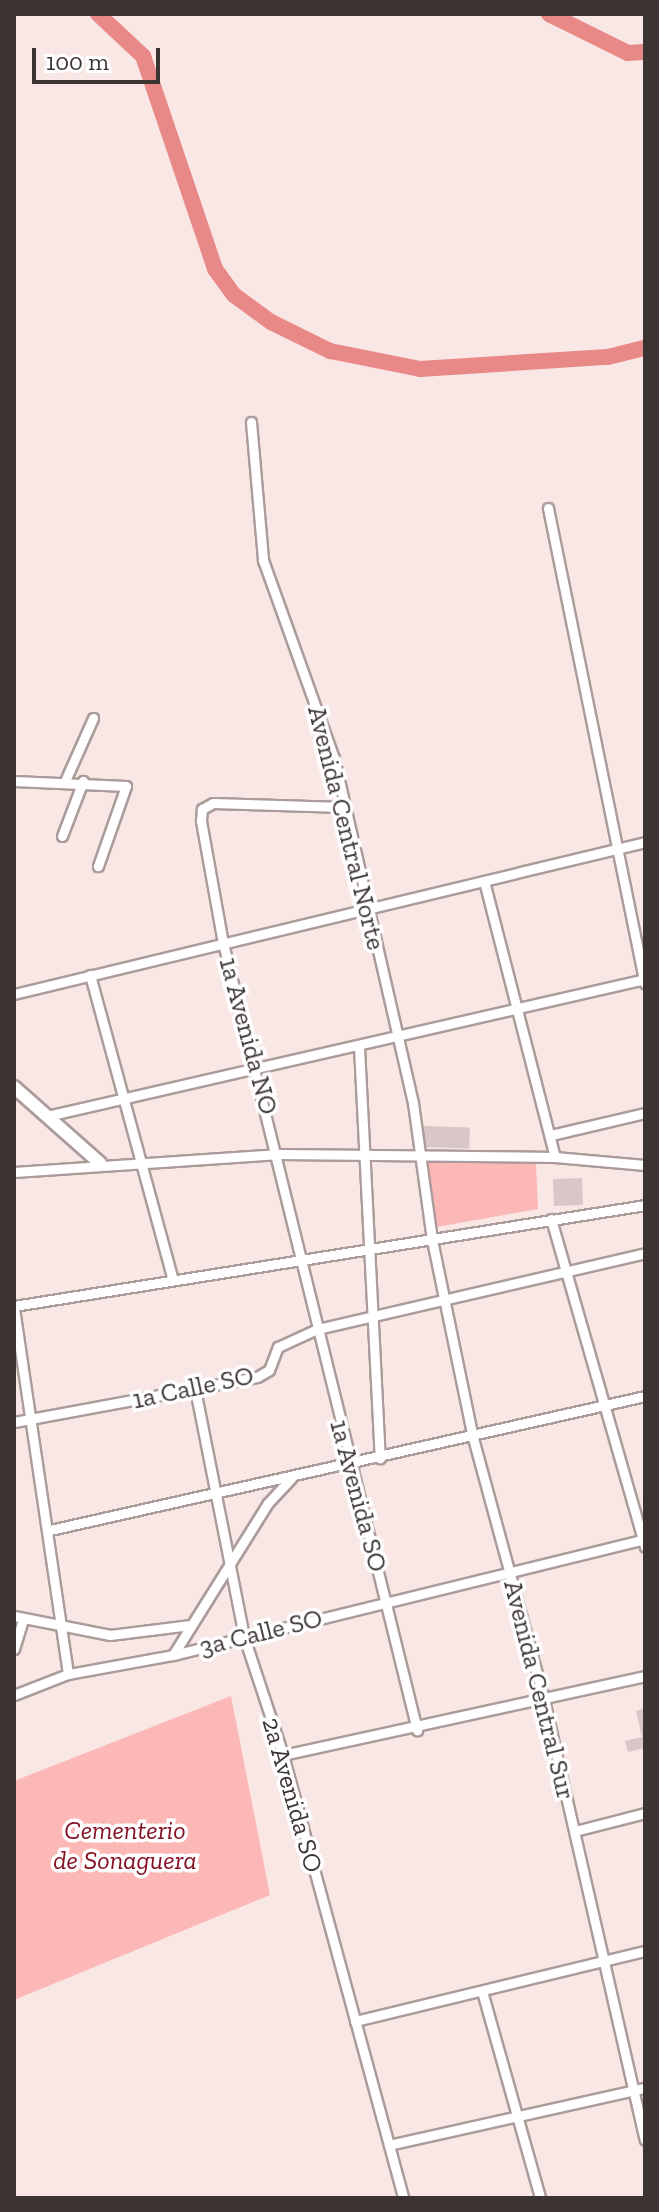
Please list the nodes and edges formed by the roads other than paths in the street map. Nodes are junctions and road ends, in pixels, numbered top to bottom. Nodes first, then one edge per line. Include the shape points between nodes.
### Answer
1 (251, 422) dead end
2 (548, 508) dead end
3 (93, 718) dead end
4 (14, 781) edge
5 (65, 781) junction
6 (83, 781) junction
7 (343, 807) junction
8 (62, 836) dead end
9 (645, 842) edge
10 (615, 849) junction
11 (98, 866) dead end
12 (484, 881) junction
13 (365, 909) junction
14 (223, 943) junction
15 (90, 975) junction
16 (645, 981) edge
17 (14, 994) edge
18 (515, 1010) junction
19 (398, 1039) junction
20 (359, 1047) junction
21 (257, 1070) junction
22 (14, 1087) edge
23 (125, 1098) junction
24 (645, 1113) edge
25 (47, 1116) junction
26 (551, 1135) junction
27 (279, 1154) junction
28 (365, 1154) junction
29 (421, 1155) junction
30 (555, 1157) junction
31 (100, 1163) junction
32 (141, 1163) junction
33 (645, 1165) edge
34 (14, 1172) edge
35 (645, 1205) edge
36 (551, 1219) junction
37 (432, 1240) junction
38 (368, 1250) junction
39 (645, 1253) edge
40 (303, 1260) junction
41 (569, 1271) junction
42 (173, 1280) junction
43 (444, 1300) junction
44 (14, 1307) edge
45 (374, 1316) junction
46 (317, 1329) junction
47 (195, 1389) junction
48 (645, 1396) edge
49 (607, 1404) junction
50 (31, 1419) junction
51 (14, 1422) edge
52 (473, 1438) junction
53 (380, 1458) junction
54 (349, 1466) junction
55 (291, 1478) junction
56 (215, 1493) junction
57 (50, 1530) junction
58 (644, 1542) edge
59 (229, 1568) junction
60 (509, 1572) junction
61 (387, 1603) junction
62 (18, 1618) edge
63 (190, 1625) junction
64 (63, 1630) junction
65 (244, 1637) junction
66 (14, 1649) edge
67 (173, 1655) junction
68 (68, 1674) junction
69 (645, 1676) edge
70 (14, 1695) edge
71 (544, 1700) junction
72 (417, 1730) junction
73 (283, 1755) junction
74 (645, 1813) edge
75 (575, 1831) junction
76 (645, 1951) edge
77 (605, 1961) junction
78 (482, 1991) junction
79 (355, 2021) junction
80 (645, 2088) edge
81 (634, 2091) junction
82 (517, 2117) junction
83 (645, 2140) edge
84 (389, 2145) junction
85 (403, 2198) edge
86 (540, 2198) edge

1 - 7 street, Avenida Central Norte via 266,573 297,646
2 - 10 street
3 - 5 street
4 - 5 street
5 - 6 street
6 - 8 street
6 - 11 street via 126,786
7 - 13 street, Avenida Central Norte
7 - 14 street, 1a Avenida NO via 213,803 202,809
9 - 10 street
10 - 12 street
10 - 16 street
12 - 13 street
12 - 18 street
13 - 14 street
13 - 19 street, Avenida Central Norte
14 - 15 street
14 - 21 street, 1a Avenida NO
15 - 17 street
15 - 23 street
16 - 18 street
18 - 19 street
18 - 26 street
19 - 20 street
19 - 29 street, Avenida Central Norte
20 - 21 street
20 - 28 street
21 - 23 street
21 - 27 street, 1a Avenida NO
22 - 25 street
23 - 25 street
23 - 32 street
24 - 26 street
25 - 31 street
26 - 30 street
27 - 28 street
27 - 32 street
27 - 40 street, 1a Avenida NO
28 - 29 street
28 - 38 street
29 - 30 street
29 - 37 street, Avenida Central Norte
30 - 33 street
31 - 32 street
31 - 34 street
32 - 42 street
35 - 36 street
36 - 37 street
36 - 41 street
37 - 38 street
37 - 43 street, Avenida Central Sur
38 - 40 street
38 - 45 street
39 - 41 street, 1a Calle SO
40 - 42 street
40 - 46 street, 1a Avenida SO
41 - 43 street, 1a Calle SO
41 - 49 street
42 - 44 street
43 - 45 street, 1a Calle SO
43 - 52 street, Avenida Central Sur
44 - 50 street
45 - 46 street, 1a Calle SO
45 - 53 street
46 - 47 street, 1a Calle SO via 278,1347 269,1370 257,1377
46 - 54 street, 1a Avenida SO
47 - 50 street, 1a Calle SO
47 - 56 street, 2a Avenida SO
48 - 49 street
49 - 52 street
49 - 58 street
50 - 51 street, 1a Calle SO
50 - 57 street
52 - 53 street
52 - 60 street, Avenida Central Sur
53 - 54 street
54 - 55 street
54 - 61 street, 1a Avenida SO
55 - 56 street
55 - 59 street via 268,1503
56 - 57 street
56 - 59 street, 2a Avenida SO
57 - 64 street
58 - 60 street, 3a Calle SO
59 - 63 street
59 - 65 street, 2a Avenida SO
60 - 61 street, 3a Calle SO
60 - 71 street, Avenida Central Sur
61 - 65 street, 3a Calle SO
61 - 72 street, 1a Avenida SO
62 - 64 street
62 - 66 street
63 - 64 street via 110,1635
63 - 67 street
64 - 68 street
65 - 67 street, 3a Calle SO
65 - 73 street, 2a Avenida SO
67 - 68 street, 3a Calle SO
68 - 70 street, 3a Calle SO
69 - 71 street
71 - 72 street
71 - 75 street, Avenida Central Sur
72 - 73 street
73 - 79 street, 2a Avenida SO
74 - 75 street
75 - 77 street, Avenida Central Sur
76 - 77 street
77 - 78 street
77 - 81 street, Avenida Central Sur
78 - 79 street
78 - 82 street
79 - 84 street, 2a Avenida SO
80 - 81 street
81 - 82 street
81 - 83 street, Avenida Central Sur
82 - 84 street
82 - 86 street
84 - 85 street, 2a Avenida SO

